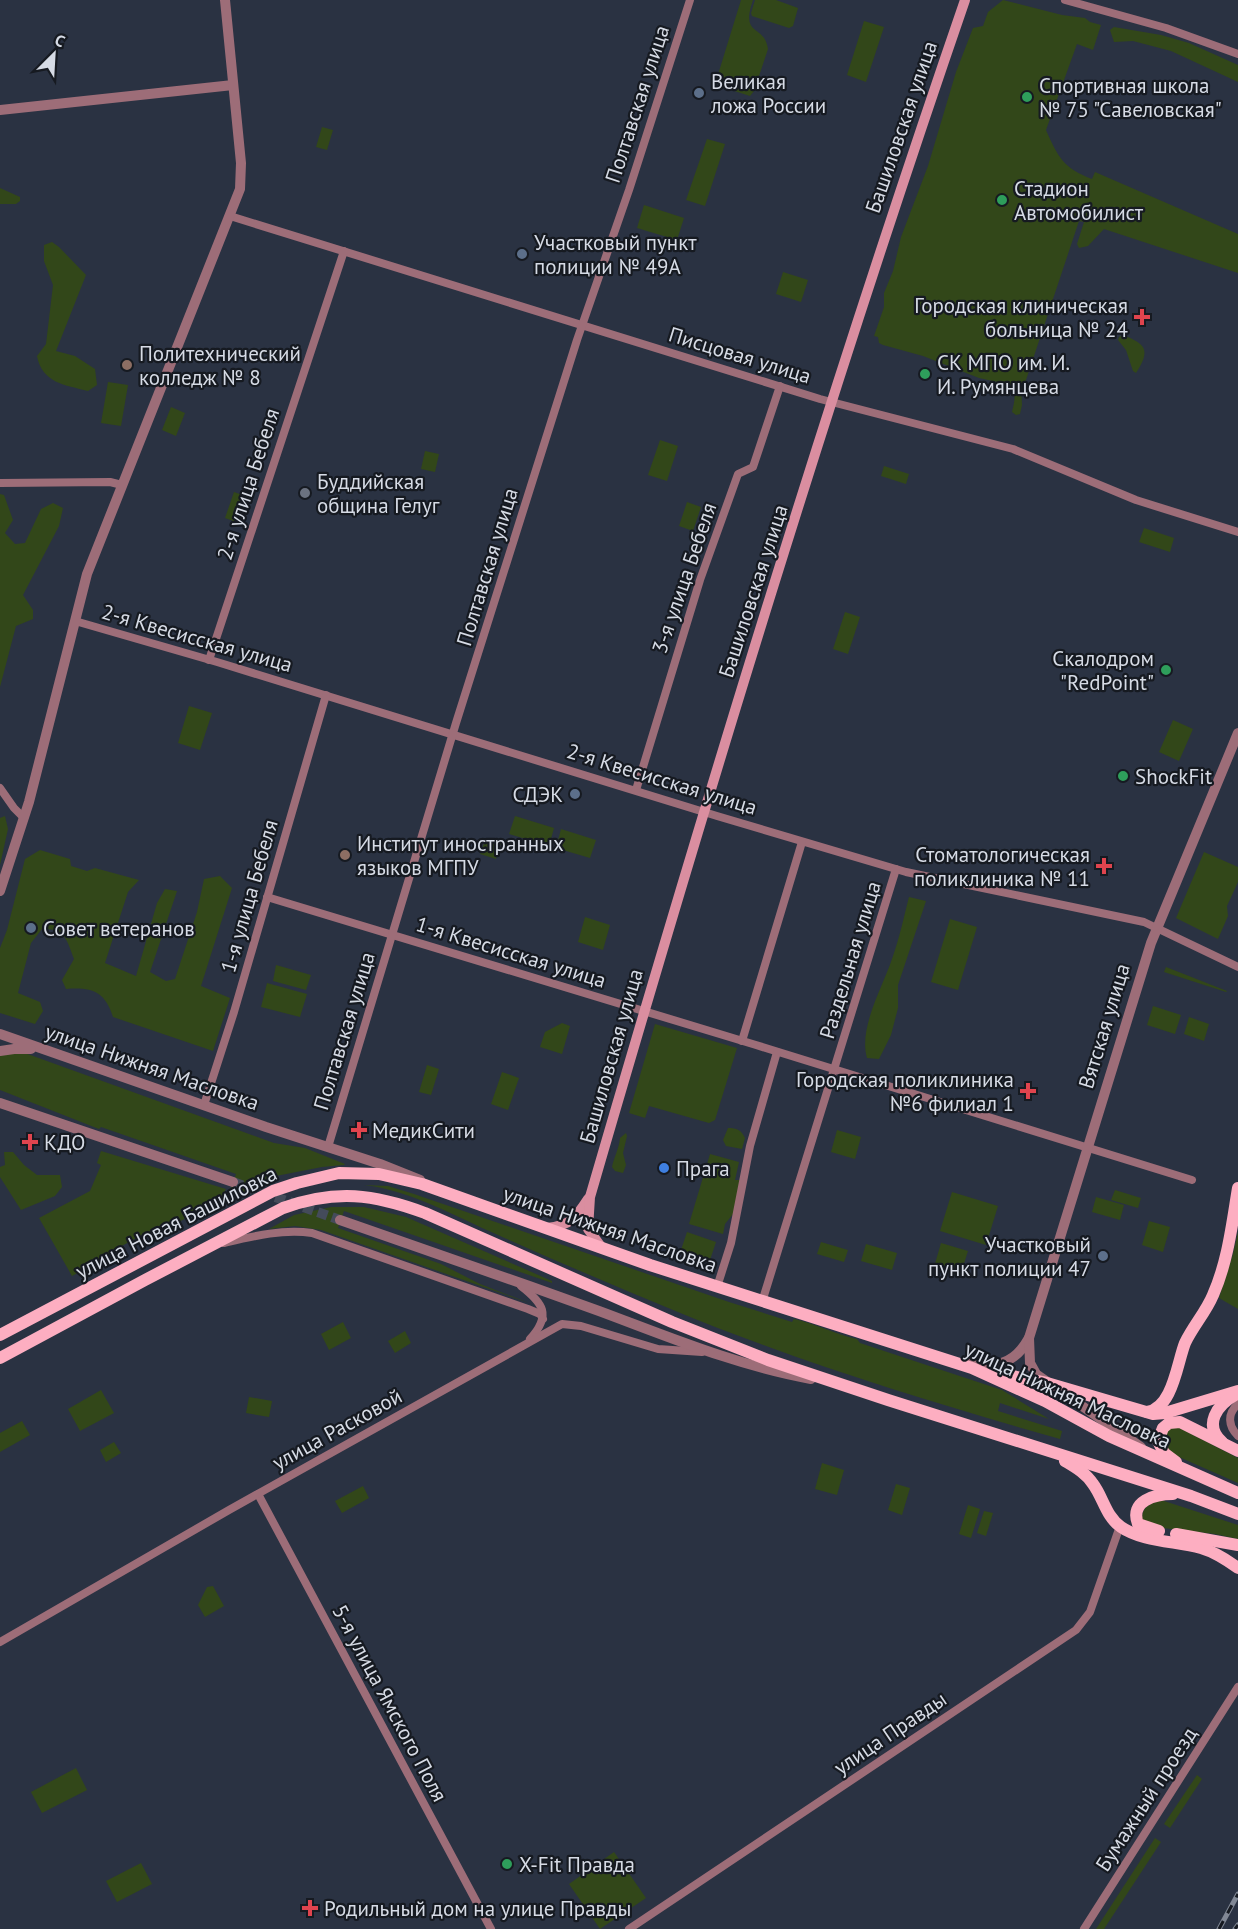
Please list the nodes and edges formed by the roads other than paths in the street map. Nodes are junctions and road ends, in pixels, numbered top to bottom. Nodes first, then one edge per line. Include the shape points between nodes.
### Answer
1 (225, 0) edge
2 (690, 0) edge
3 (965, 0) edge
4 (1065, 0) edge
5 (1238, 54) edge
6 (233, 85) junction
7 (0, 110) edge
8 (230, 216) junction
9 (344, 251) junction
10 (582, 326) junction
11 (780, 386) junction
12 (831, 402) junction
13 (0, 483) edge
14 (122, 485) junction
15 (1238, 532) edge
16 (75, 621) junction
17 (210, 660) junction
18 (326, 695) junction
19 (1238, 733) edge
20 (453, 734) junction
21 (0, 788) edge
22 (636, 790) junction
23 (705, 812) junction
24 (24, 818) junction
25 (802, 842) junction
26 (897, 869) junction
27 (0, 891) edge
28 (267, 897) junction
29 (1157, 927) junction
30 (392, 935) junction
31 (1238, 967) edge
32 (644, 1012) junction
33 (0, 1034) edge
34 (741, 1041) junction
35 (43, 1049) junction
36 (0, 1051) edge
37 (777, 1052) junction
38 (834, 1070) junction
39 (0, 1096) edge
40 (0, 1103) edge
41 (204, 1105) junction
42 (25, 1111) junction
43 (328, 1147) junction
44 (1087, 1147) junction
45 (1192, 1180) dead end
46 (233, 1182) tunnel mouth
47 (1238, 1188) edge
48 (447, 1193) junction
49 (590, 1197) junction
50 (340, 1220) tunnel mouth
51 (545, 1228) junction
52 (208, 1246) junction
53 (602, 1248) junction
54 (516, 1281) junction
55 (717, 1287) junction
56 (762, 1302) junction
57 (543, 1319) junction
58 (0, 1325) edge
59 (13, 1328) junction
60 (0, 1335) edge
61 (1029, 1338) junction
62 (522, 1346) junction
63 (710, 1353) junction
64 (0, 1358) edge
65 (954, 1362) junction
66 (972, 1368) junction
67 (832, 1382) junction
68 (1047, 1383) junction
69 (1238, 1392) edge
70 (1238, 1404) edge
71 (1140, 1411) junction
72 (1238, 1436) edge
73 (1028, 1444) junction
74 (1225, 1445) junction
75 (1238, 1450) edge
76 (1157, 1459) junction
77 (1200, 1477) junction
78 (1238, 1493) edge
79 (258, 1494) junction
80 (1191, 1496) junction
81 (1238, 1514) edge
82 (1120, 1526) junction
83 (1179, 1543) junction
84 (1238, 1545) edge
85 (1238, 1551) edge
86 (1238, 1568) edge
87 (0, 1642) edge
88 (1238, 1688) edge
89 (491, 1929) edge
90 (629, 1929) edge
91 (1084, 1929) edge

1 - 6 street
2 - 10 street, Полтавская улица
3 - 12 main road, Башиловская улица
4 - 5 street via 1166,28
6 - 7 street
6 - 8 street via 242,176
8 - 9 street, Писцовая улица
8 - 14 street
9 - 10 street, Писцовая улица
9 - 17 street, 2-я улица Бебеля
10 - 11 street, Писцовая улица
10 - 20 street, Полтавская улица
11 - 12 street, Писцовая улица
11 - 22 street, 3-я улица Бебеля via 753,467 738,474 700,580
12 - 15 street, Писцовая улица via 1013,449 1136,500
12 - 23 main road, Башиловская улица
13 - 14 street
14 - 16 street via 87,574
16 - 17 street, 2-я Квесисская улица
16 - 24 street
17 - 18 street, 2-я Квесисская улица
18 - 20 street, 2-я Квесисская улица
18 - 28 street, 1-я улица Бебеля
19 - 29 street, Вятская улица
20 - 22 street, 2-я Квесисская улица
20 - 30 street, Полтавская улица
21 - 24 street
22 - 23 street, 2-я Квесисская улица
23 - 25 street, 2-я Квесисская улица
23 - 32 main road, Башиловская улица
24 - 27 street
25 - 26 street, 2-я Квесисская улица
25 - 34 street
26 - 29 street, 2-я Квесисская улица
26 - 38 street, Раздельная улица
28 - 30 street, 1-я Квесисская улица
28 - 41 street, 1-я улица Бебеля
29 - 31 street, 2-я Квесисская улица
29 - 44 street, Вятская улица
30 - 32 street, 1-я Квесисская улица
30 - 43 street, Полтавская улица
32 - 34 street, 1-я Квесисская улица
32 - 49 main road, Башиловская улица
33 - 35 street, улица Нижняя Масловка
34 - 37 street, 1-я Квесисская улица
35 - 36 street
35 - 41 street, улица Нижняя Масловка
37 - 38 street, 1-я Квесисская улица
37 - 55 street
38 - 44 street, 1-я Квесисская улица
38 - 56 street, Раздельная улица
39 - 42 street
40 - 42 street
41 - 43 street, улица Нижняя Масловка
42 - 46 street
43 - 48 street, улица Нижняя Масловка
44 - 45 street, 1-я Квесисская улица
44 - 61 street, Вятская улица
47 - 71 main road via 1226,1257 1213,1296 1185,1343 1165,1400 1151,1412
48 - 51 main road, улица Нижняя Масловка
48 - 59 main road, улица Новая Башиловка via 379,1174 339,1173 297,1183 273,1191
49 - 51 main road, Башиловская улица via 573,1221
49 - 53 main road, Башиловская улица via 588,1229
50 - 54 street
51 - 53 main road, улица Нижняя Масловка
52 - 57 street via 269,1233 312,1233 528,1309
52 - 64 main road, улица Новая Башиловка
52 - 67 main road via 304,1201 352,1196 402,1204 702,1334
53 - 55 main road, улица Нижняя Масловка
54 - 57 street via 541,1304
54 - 63 street
55 - 56 main road, улица Нижняя Масловка
56 - 65 main road, улица Нижняя Масловка
57 - 62 street
58 - 59 street
59 - 60 main road, улица Новая Башиловка
61 - 65 street, Вятская улица via 1020,1353 1008,1361 987,1365
61 - 68 street, Вятская улица via 1030,1363
62 - 63 street, улица Расковой via 569,1324 658,1349
62 - 79 street, улица Расковой
63 - 67 street via 764,1369
65 - 66 main road, улица Нижняя Масловка
66 - 68 main road
66 - 76 main road, улица Нижняя Масловка via 1046,1401
67 - 73 main road
68 - 71 main road
68 - 76 street via 1119,1429
69 - 71 main road via 1165,1413
69 - 74 main road via 1221,1404 1214,1415 1215,1434
70 - 72 street via 1230,1421
73 - 80 main road
73 - 82 main road via 1088,1476
74 - 75 main road
74 - 77 main road via 1180,1422 1163,1428 1158,1441 1164,1453
76 - 77 main road, улица Нижняя Масловка
77 - 78 main road
79 - 87 street, улица Расковой
79 - 89 street, 5-я улица Ямского Поля
80 - 81 main road
80 - 84 main road via 1164,1494 1145,1499 1138,1509 1137,1522 1155,1531
82 - 83 main road via 1140,1535
82 - 90 street, улица Правды via 1090,1612 1076,1630
83 - 85 main road
83 - 86 main road via 1210,1551
88 - 91 street, Бумажный проезд

